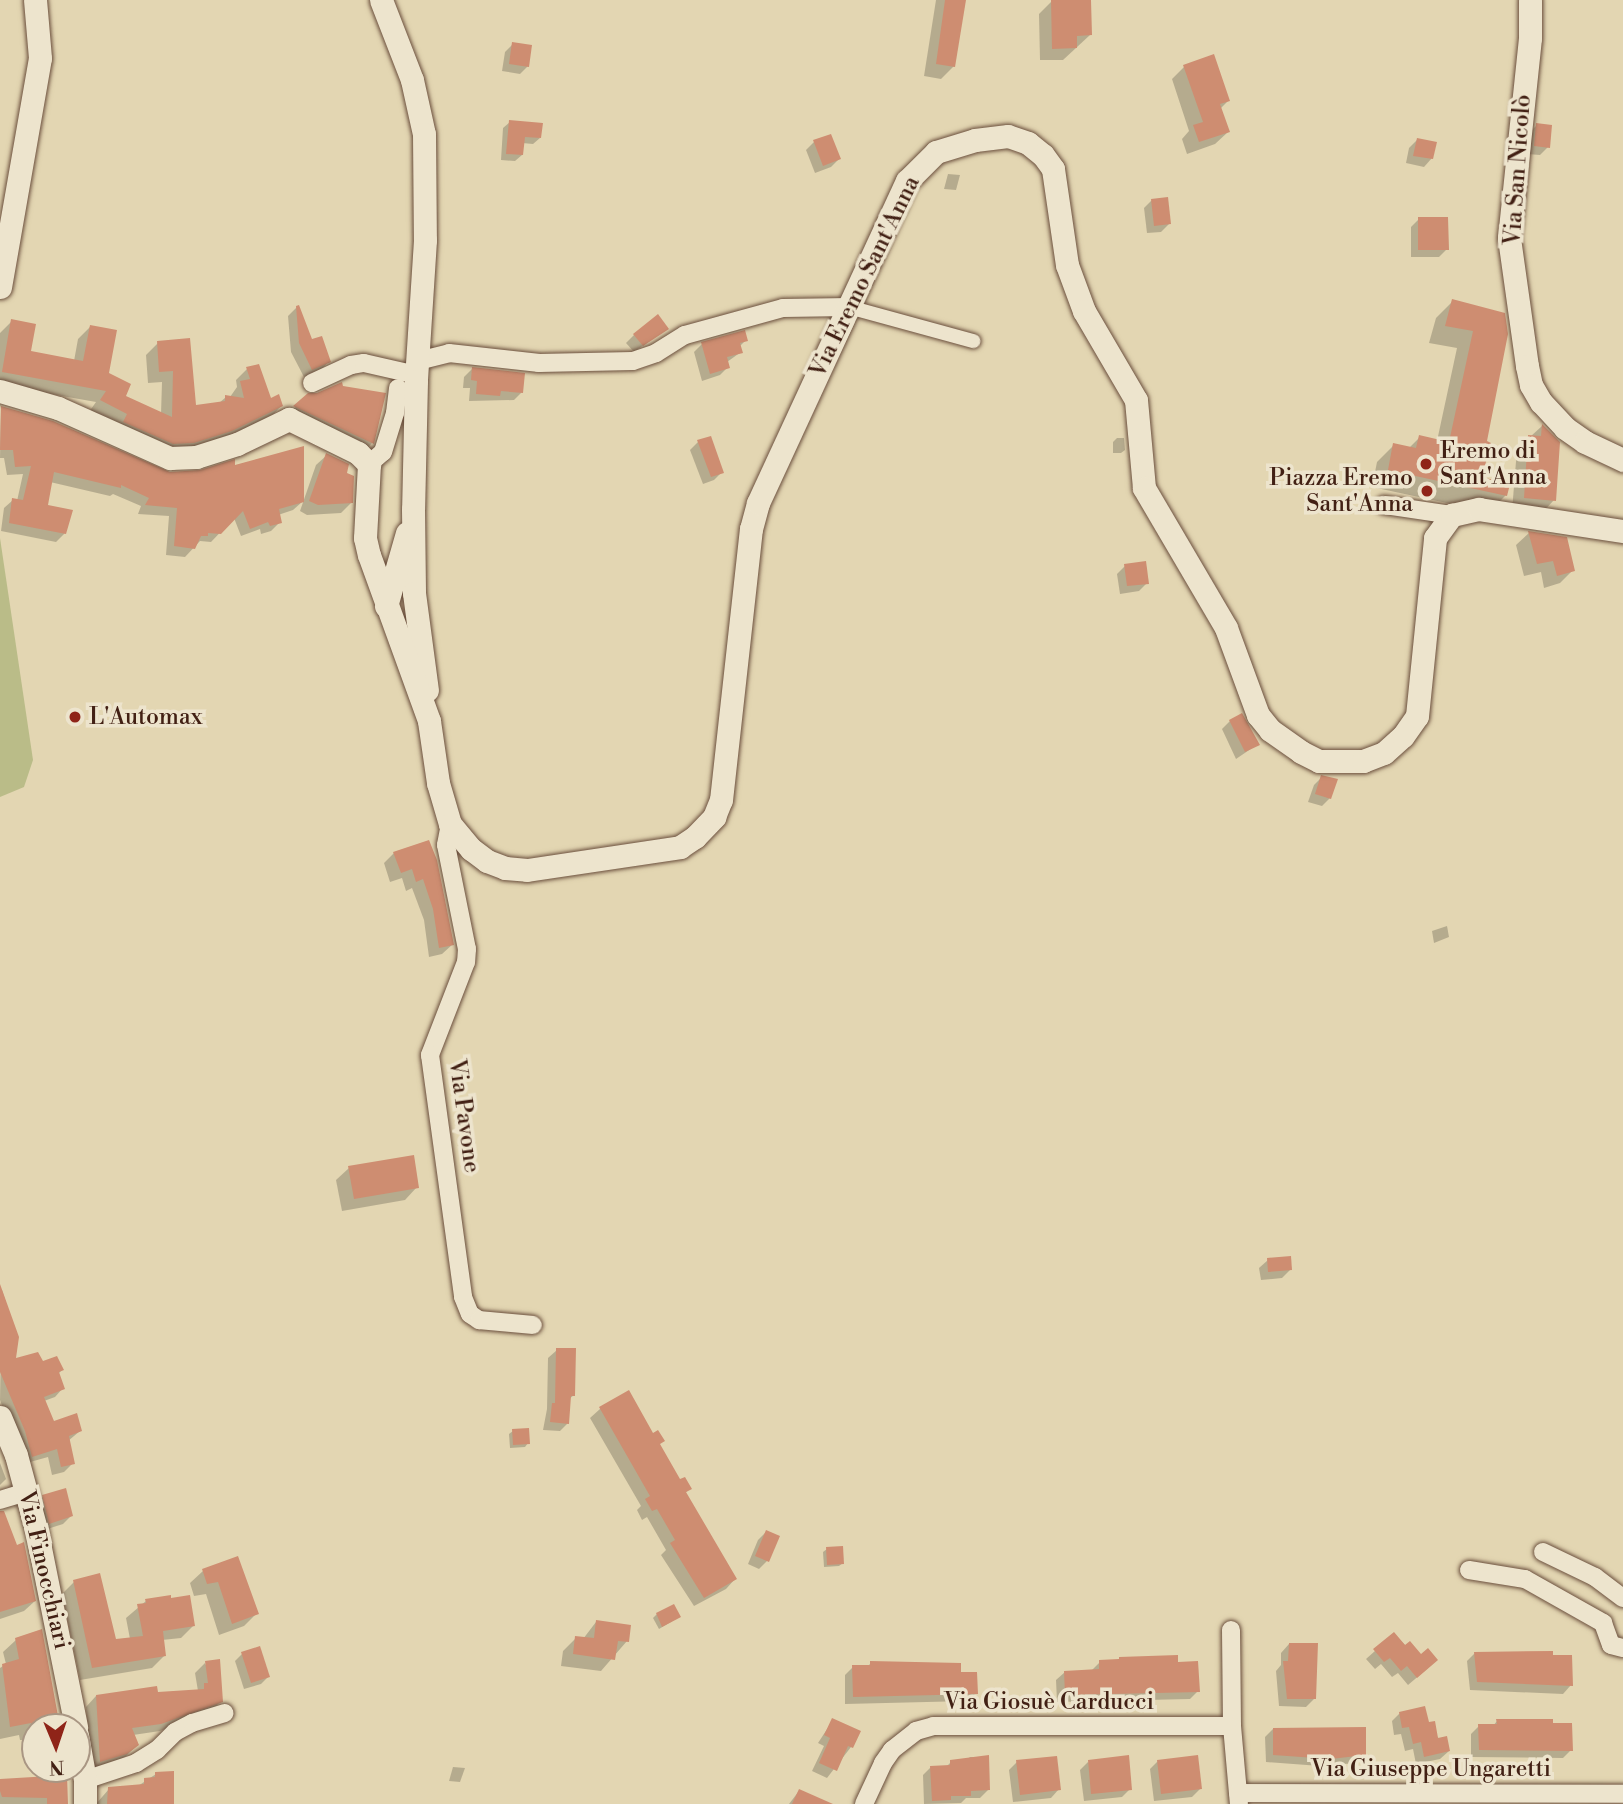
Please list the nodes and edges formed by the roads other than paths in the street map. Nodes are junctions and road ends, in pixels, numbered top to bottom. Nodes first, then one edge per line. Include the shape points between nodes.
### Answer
1 (35, 0) edge
2 (381, 0) edge
3 (1530, 0) edge
4 (7, 199) edge
5 (0, 287) edge
6 (849, 307) junction
7 (974, 341) dead end
8 (411, 375) junction
9 (312, 383) dead end
10 (0, 391) edge
11 (1623, 460) edge
12 (369, 464) junction
13 (1384, 505) dead end
14 (413, 509) junction
15 (1452, 515) junction
16 (1623, 531) edge
17 (414, 593) junction
18 (386, 606) junction
19 (429, 721) junction
20 (450, 824) junction
21 (533, 1325) dead end
22 (0, 1417) edge
23 (26, 1492) junction
24 (0, 1500) edge
25 (1543, 1552) dead end
26 (1469, 1570) dead end
27 (1623, 1598) edge
28 (1231, 1630) dead end
29 (1623, 1648) edge
30 (74, 1713) edge
31 (225, 1713) dead end
32 (1232, 1726) junction
33 (91, 1778) edge
34 (85, 1783) edge
35 (1623, 1794) edge
36 (1239, 1799) edge
37 (85, 1804) edge
38 (864, 1804) edge

1 - 4 street via 40,58
2 - 8 street via 412,80 424,134 425,240
3 - 11 street, Via San Nicolò via 1509,237 1527,366 1541,402 1565,428
4 - 5 street
6 - 7 street
6 - 8 street via 783,308 685,335 633,361 539,363 449,353
6 - 15 street, Via Eremo Sant'Anna via 907,181 936,152 1007,136 1028,143 1043,155 1053,169 1068,265 1084,311 1136,400 1144,488 1226,628 1258,715 1269,730 1319,761 1363,761 1384,753 1417,716 1435,538
6 - 20 street, Via Eremo Sant'Anna via 768,481 751,529 721,800 715,817 680,847 527,870 487,861
8 - 9 street via 364,363
8 - 12 street via 383,452
8 - 14 street
10 - 12 street via 58,408 170,458 196,457 227,447 289,419 358,453
12 - 18 street, Via Eremo Sant'Anna via 365,538
13 - 15 street
14 - 17 street
14 - 18 street
15 - 16 street via 1479,509
17 - 18 street via 404,604
17 - 19 street
18 - 19 street, Via Eremo Sant'Anna
19 - 20 street, Via Eremo Sant'Anna via 438,783
20 - 21 street, Via Pavone via 446,845 466,961 430,1055 463,1297 470,1314 479,1320
22 - 23 street, Via Finocchiari
23 - 24 street
23 - 30 street, Via Finocchiari
25 - 27 street via 1595,1577
26 - 29 street via 1525,1579 1603,1623 1611,1645
28 - 32 street
31 - 33 street via 175,1732 136,1763
32 - 36 street
32 - 38 street, Via Giosuè Carducci via 933,1726 916,1731 892,1750
34 - 37 street
35 - 36 street, Via Giuseppe Ungaretti

